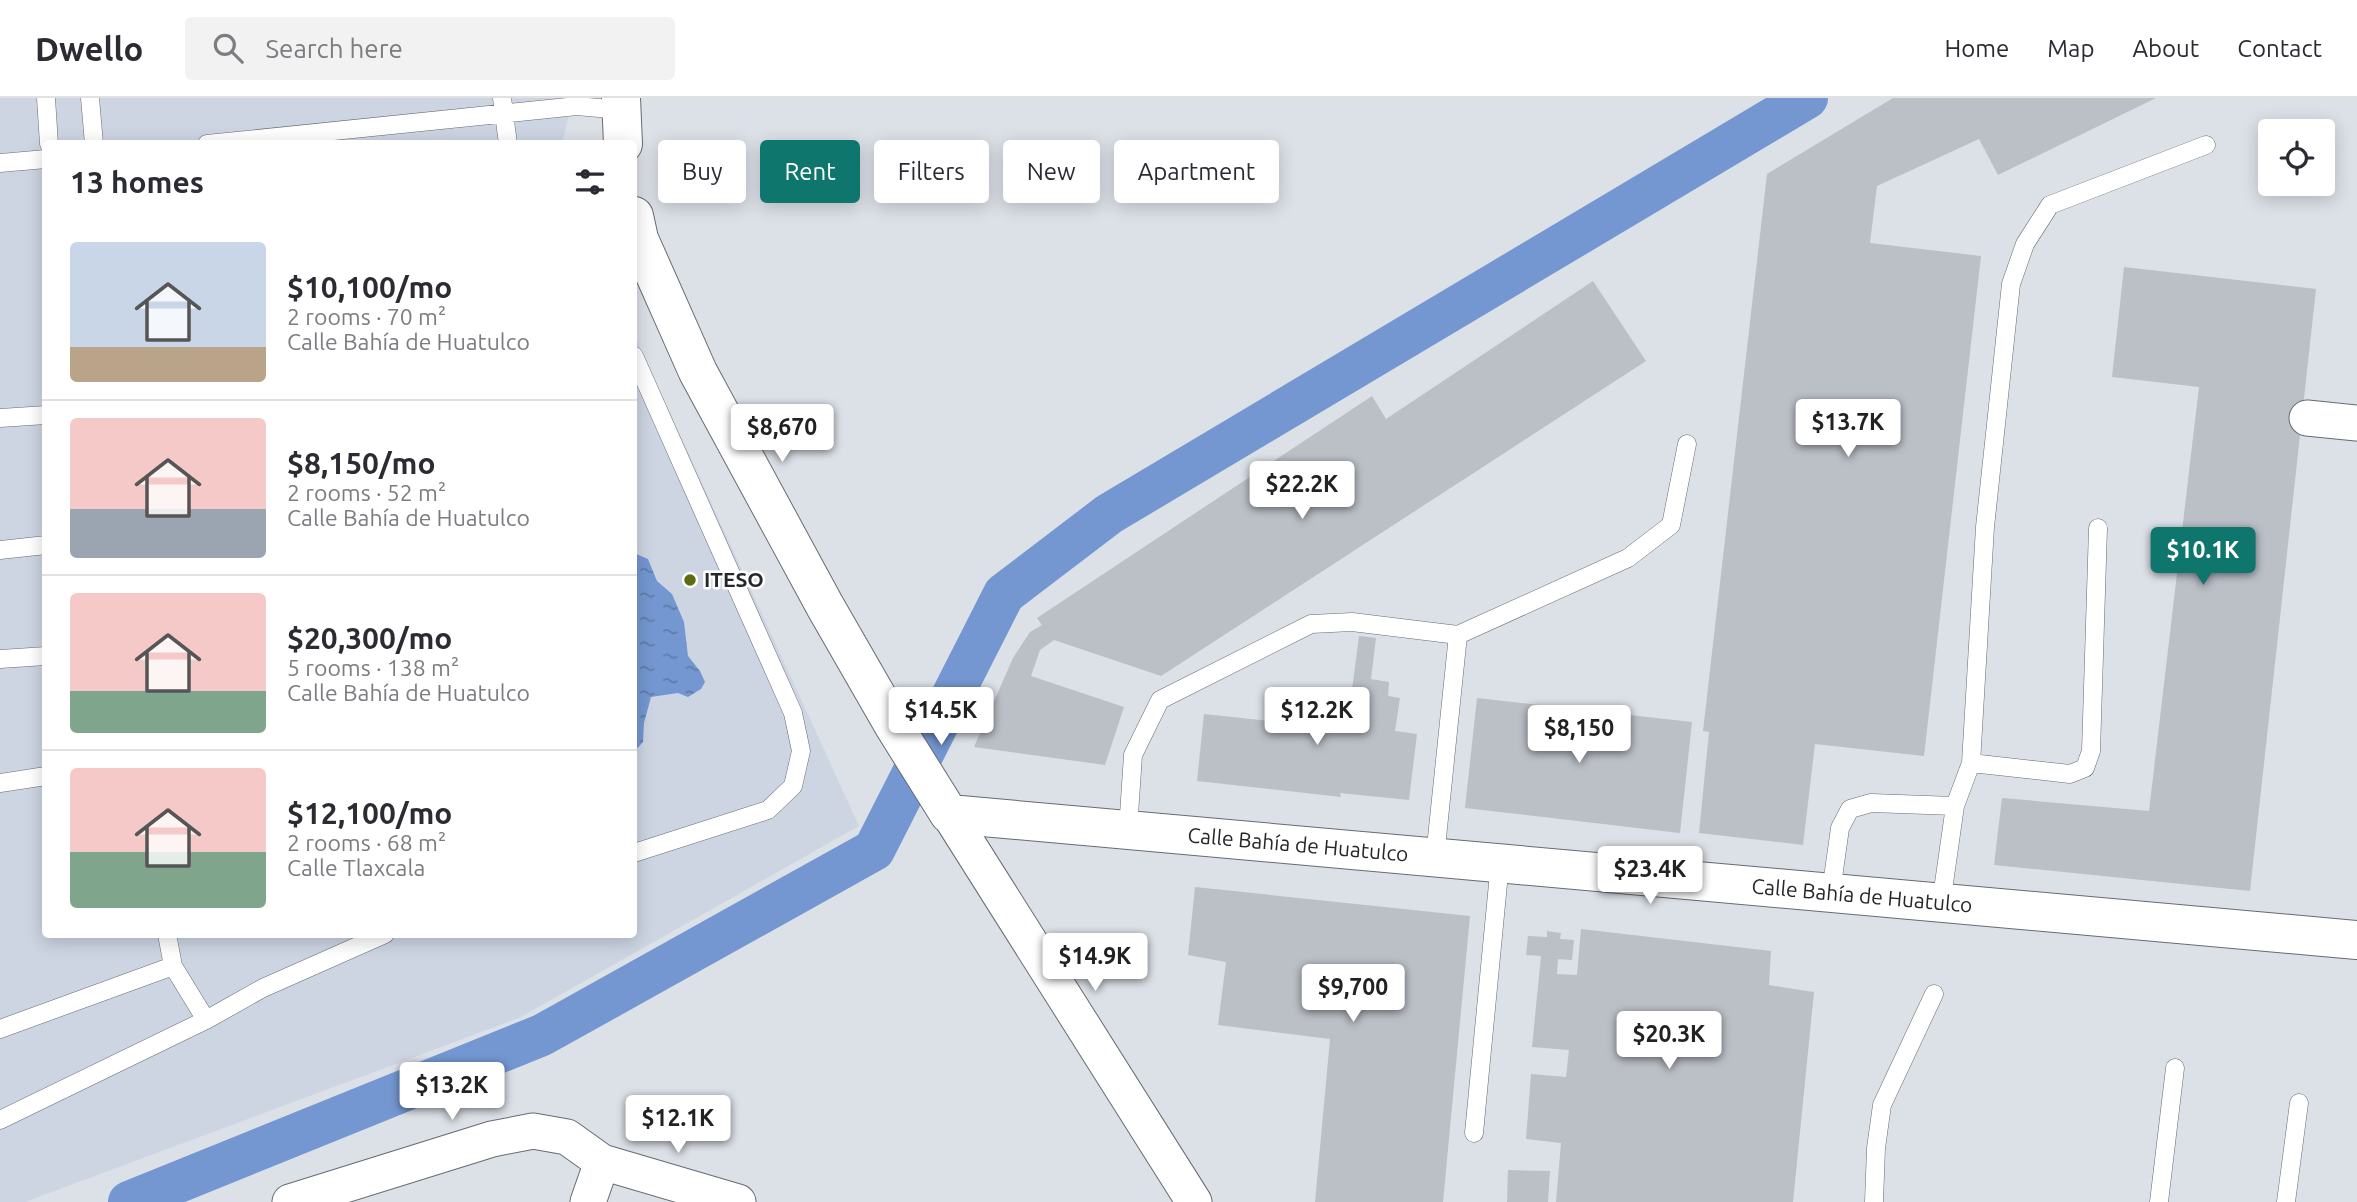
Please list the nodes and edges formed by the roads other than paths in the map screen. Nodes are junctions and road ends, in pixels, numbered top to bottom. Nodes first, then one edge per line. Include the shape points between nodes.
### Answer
1 (46, 98) edge
2 (90, 98) edge
3 (502, 106) edge
4 (621, 117) edge
5 (49, 140) edge
6 (94, 140) edge
7 (238, 140) edge
8 (507, 140) edge
9 (2206, 145) dead end
10 (42, 159) edge
11 (0, 163) edge
12 (637, 230) edge
13 (637, 363) edge
14 (42, 415) edge
15 (0, 418) edge
16 (2307, 418) dead end
17 (2357, 423) edge
18 (1687, 444) dead end
19 (2098, 528) dead end
20 (42, 545) edge
21 (0, 550) edge
22 (1458, 635) junction
23 (42, 656) edge
24 (0, 659) edge
25 (1972, 763) junction
26 (42, 777) edge
27 (0, 783) edge
28 (1955, 806) junction
29 (944, 807) junction
30 (1128, 830) junction
31 (637, 852) edge
32 (1435, 857) junction
33 (1500, 863) junction
34 (1831, 892) junction
35 (1941, 904) junction
36 (168, 938) edge
37 (376, 938) edge
38 (2357, 940) edge
39 (173, 966) junction
40 (1934, 994) dead end
41 (206, 1020) junction
42 (0, 1029) edge
43 (2175, 1068) dead end
44 (2299, 1103) dead end
45 (0, 1120) edge
46 (1474, 1133) dead end
47 (602, 1162) junction
48 (290, 1202) edge
49 (588, 1202) edge
50 (738, 1202) edge
51 (1194, 1202) edge
52 (1874, 1202) edge
53 (2159, 1202) edge
54 (2286, 1202) edge

1 - 5 lane
2 - 6 lane
3 - 4 lane via 577,106
3 - 7 lane
3 - 8 lane
9 - 25 lane via 2050,205 2025,244 2011,284 1985,527
10 - 11 lane
12 - 29 street via 698,372 825,606
13 - 31 lane via 793,713 801,751 793,786 768,810
14 - 15 lane
16 - 17 street
18 - 22 lane via 1671,525 1628,558
19 - 25 lane via 2091,751 2085,768 2070,774
20 - 21 lane
22 - 30 lane via 1352,622 1311,624 1160,701 1133,755
22 - 32 lane
23 - 24 lane
25 - 28 lane
26 - 27 lane
28 - 34 lane via 1871,803 1850,809 1840,828
28 - 35 lane
29 - 30 street, Calle Bahía de Huatulco
29 - 51 street
30 - 32 street, Calle Bahía de Huatulco
32 - 33 street, Calle Bahía de Huatulco
33 - 34 street, Calle Bahía de Huatulco
33 - 46 lane
34 - 35 street, Calle Bahía de Huatulco
35 - 38 street, Calle Bahía de Huatulco
36 - 39 lane
37 - 41 lane via 264,988
39 - 41 lane
39 - 42 lane
40 - 52 lane via 1882,1105
41 - 45 lane
43 - 53 lane
44 - 54 lane
47 - 48 street via 567,1137 534,1131 492,1139
47 - 49 street
47 - 50 street

